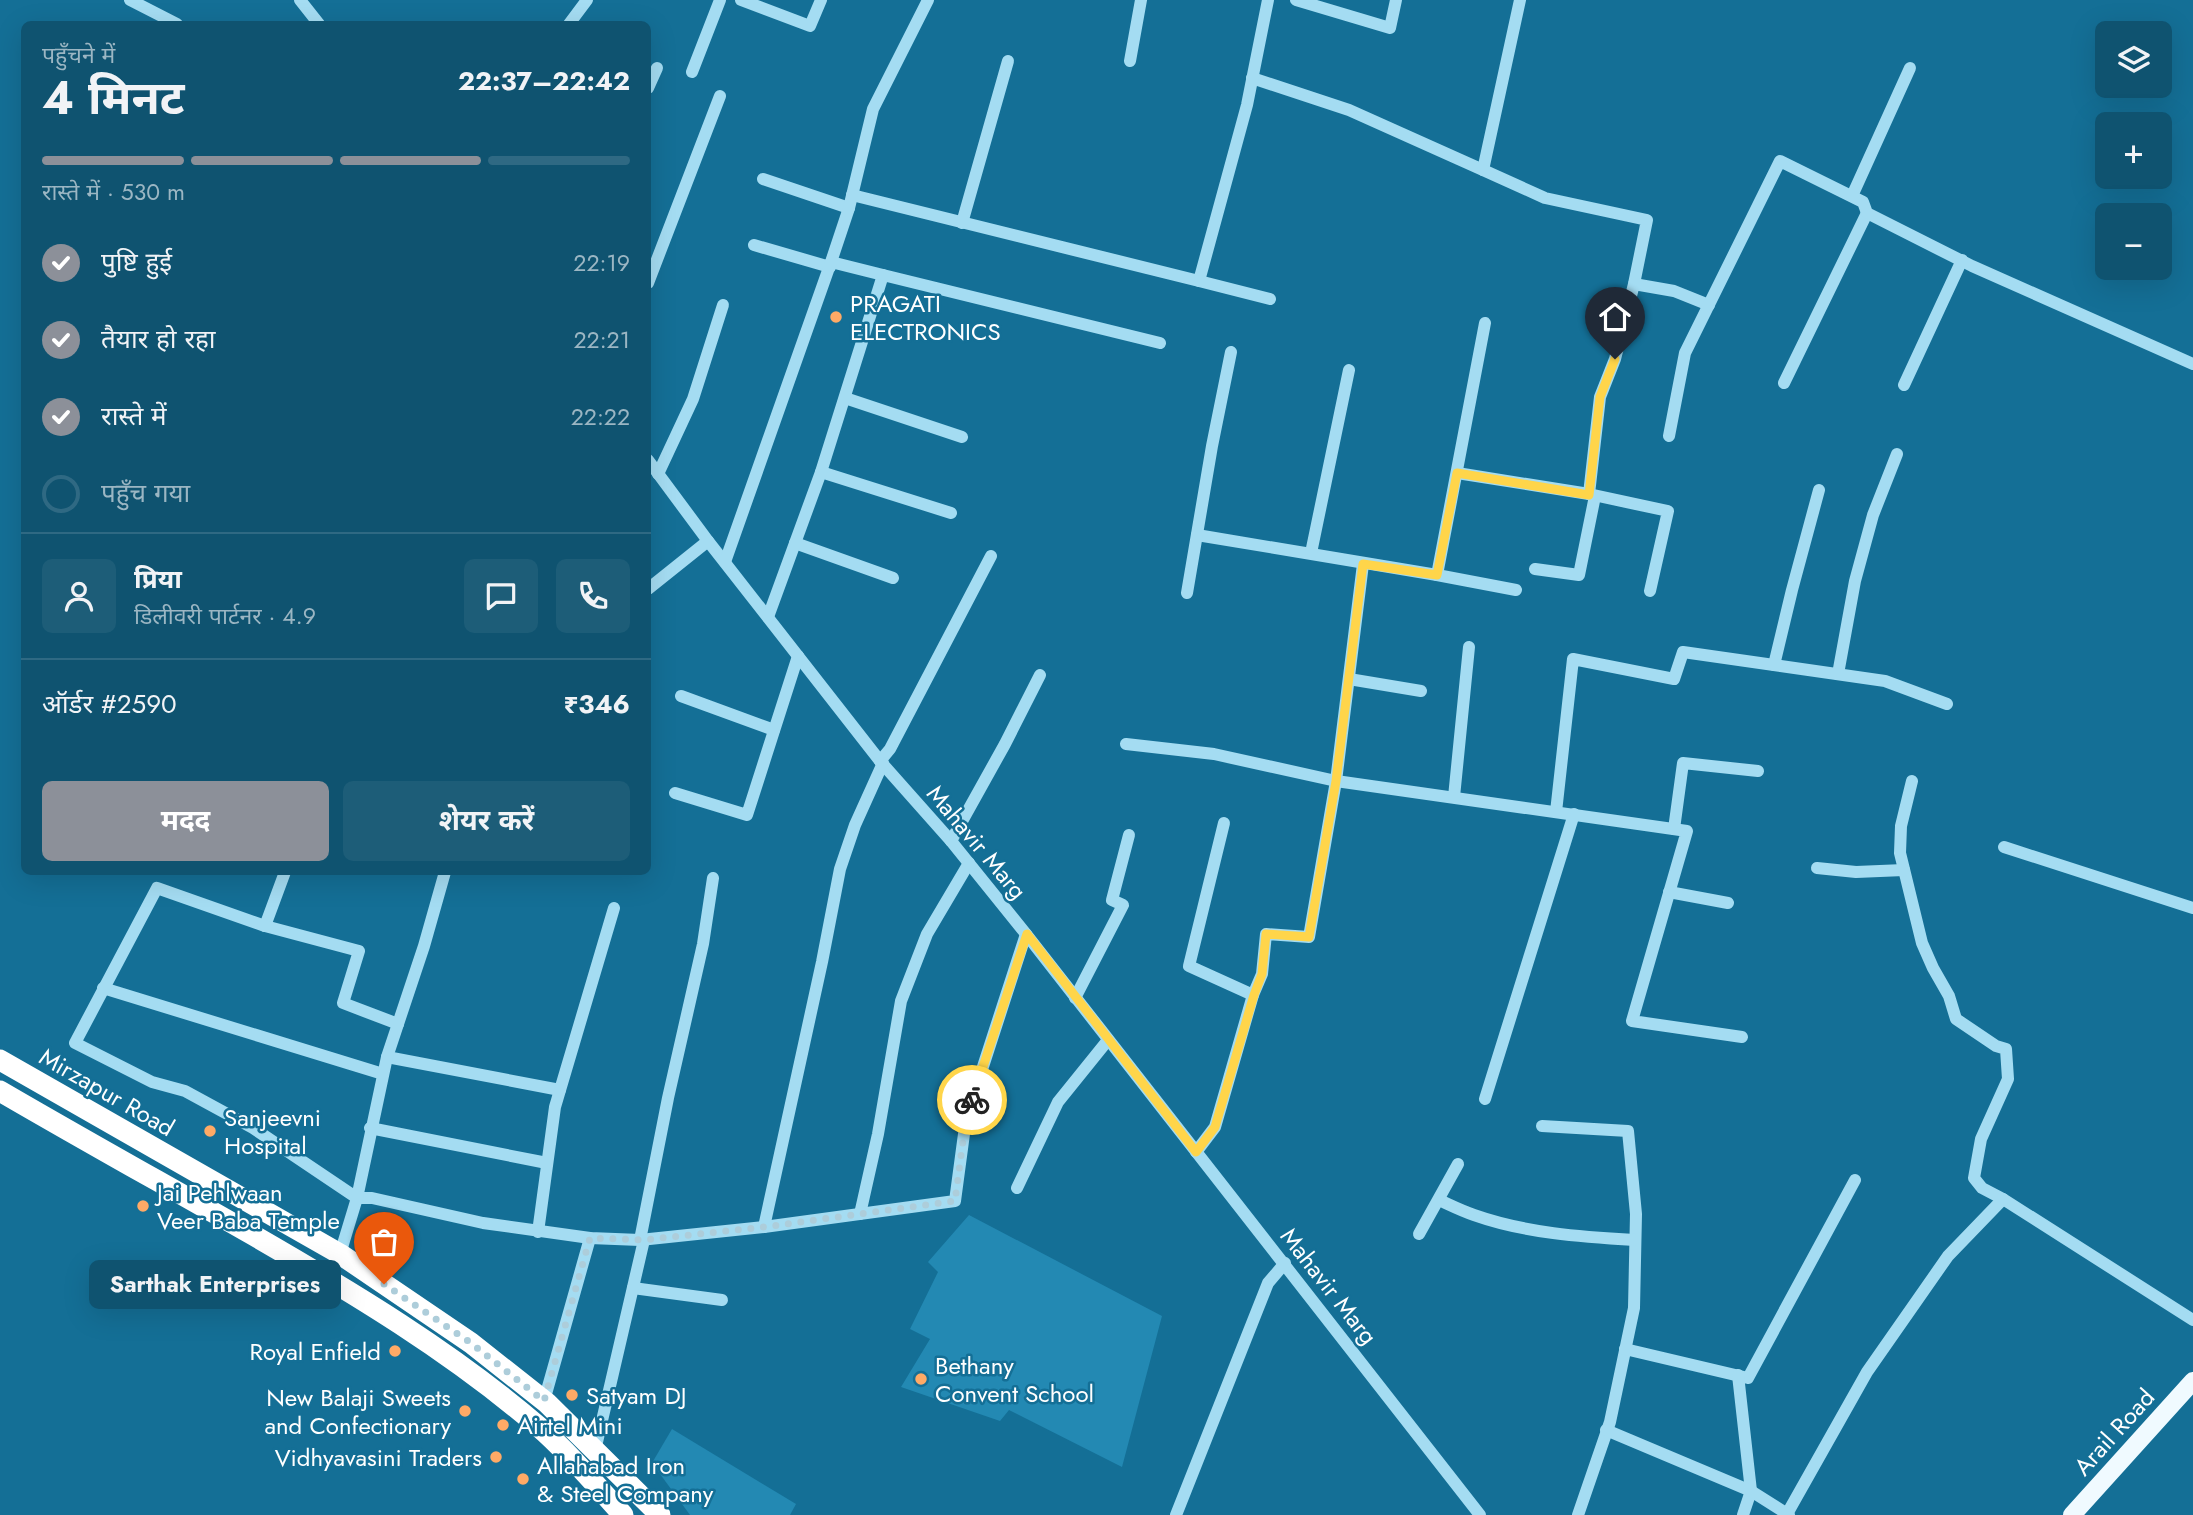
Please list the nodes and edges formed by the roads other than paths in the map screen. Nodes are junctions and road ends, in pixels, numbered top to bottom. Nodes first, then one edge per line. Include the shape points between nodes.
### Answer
1 (130, 0) edge
2 (300, 0) edge
3 (587, 0) edge
4 (720, 0) edge
5 (741, 0) edge
6 (821, 0) edge
7 (928, 0) edge
8 (1141, 0) edge
9 (1268, 0) edge
10 (1296, 0) edge
11 (1396, 0) edge
12 (1520, 0) edge
13 (171, 21) edge
14 (317, 21) edge
15 (571, 21) edge
16 (1008, 61) dead end
17 (1130, 61) dead end
18 (657, 68) dead end
19 (1910, 68) dead end
20 (692, 72) dead end
21 (1252, 78) junction
22 (651, 81) edge
23 (720, 96) dead end
24 (1483, 170) junction
25 (763, 179) dead end
26 (852, 195) junction
27 (1852, 196) junction
28 (849, 208) junction
29 (1867, 213) junction
30 (962, 223) junction
31 (754, 245) dead end
32 (1962, 260) junction
33 (831, 264) junction
34 (651, 275) edge
35 (883, 275) junction
36 (1199, 281) junction
37 (1634, 284) junction
38 (1270, 299) dead end
39 (723, 305) dead end
40 (1709, 305) junction
41 (1485, 323) dead end
42 (1160, 343) dead end
43 (1231, 352) dead end
44 (2193, 364) edge
45 (1349, 370) dead end
46 (1784, 383) dead end
47 (1904, 385) dead end
48 (845, 398) junction
49 (1669, 436) dead end
50 (962, 437) dead end
51 (1898, 454) dead end
52 (651, 464) edge
53 (821, 472) junction
54 (1457, 473) junction
55 (658, 474) junction
56 (1819, 490) dead end
57 (1592, 495) junction
58 (951, 513) dead end
59 (1197, 535) junction
60 (708, 541) junction
61 (795, 543) junction
62 (1311, 553) junction
63 (991, 556) dead end
64 (725, 562) junction
65 (1363, 564) junction
66 (1535, 569) dead end
67 (1437, 575) junction
68 (893, 578) dead end
69 (651, 587) edge
70 (1516, 590) dead end
71 (1650, 591) dead end
72 (1187, 593) dead end
73 (768, 617) junction
74 (1469, 648) dead end
75 (798, 656) junction
76 (1774, 665) junction
77 (1838, 674) junction
78 (1040, 675) dead end
79 (1349, 679) junction
80 (1421, 691) dead end
81 (681, 696) dead end
82 (1947, 704) dead end
83 (774, 730) junction
84 (1126, 744) dead end
85 (881, 762) junction
86 (1758, 771) dead end
87 (1336, 781) junction
88 (1912, 781) dead end
89 (675, 793) dead end
90 (1454, 797) junction
91 (1556, 812) junction
92 (1574, 814) junction
93 (1224, 823) dead end
94 (1674, 829) junction
95 (1129, 835) dead end
96 (951, 841) junction
97 (2004, 847) dead end
98 (969, 863) junction
99 (1817, 868) dead end
100 (1904, 870) junction
101 (284, 875) edge
102 (444, 875) edge
103 (713, 878) dead end
104 (1669, 892) junction
105 (1728, 904) dead end
106 (614, 908) dead end
107 (2193, 908) edge
108 (265, 926) junction
109 (1027, 934) junction
110 (103, 988) junction
111 (1254, 995) junction
112 (1075, 998) junction
113 (398, 1024) junction
114 (1742, 1037) dead end
115 (1108, 1040) junction
116 (387, 1057) junction
117 (0, 1060) edge
118 (383, 1074) junction
119 (560, 1090) junction
120 (0, 1091) edge
121 (1485, 1099) dead end
122 (1542, 1126) dead end
123 (370, 1128) junction
124 (1196, 1152) junction
125 (547, 1163) junction
126 (1458, 1164) dead end
127 (1856, 1180) dead end
128 (1017, 1188) dead end
129 (357, 1198) junction
130 (2003, 1199) junction
131 (1439, 1200) junction
132 (860, 1214) junction
133 (764, 1227) junction
134 (538, 1232) junction
135 (1419, 1234) dead end
136 (590, 1238) junction
137 (642, 1240) junction
138 (1635, 1240) junction
139 (340, 1254) junction
140 (1285, 1263) junction
141 (633, 1288) junction
142 (722, 1300) dead end
143 (2193, 1321) edge
144 (1625, 1349) junction
145 (1738, 1375) junction
146 (2193, 1381) edge
147 (544, 1401) junction
148 (1606, 1430) junction
149 (595, 1449) junction
150 (588, 1476) junction
151 (1751, 1491) junction
152 (1788, 1514) edge
153 (623, 1515) edge
154 (660, 1515) edge
155 (1176, 1515) edge
156 (1480, 1515) edge
157 (1578, 1515) edge
158 (1743, 1515) edge
159 (2072, 1515) edge

1 - 13 street
2 - 14 street
3 - 15 street
4 - 20 street
5 - 6 street via 810,26
7 - 26 street via 873,109
8 - 17 street
9 - 21 street
10 - 11 street via 1390,28
12 - 24 street
16 - 30 street
18 - 22 street
19 - 27 street
21 - 24 street via 1349,110
21 - 36 street
23 - 34 street
24 - 37 street via 1545,198 1647,220
25 - 28 street
26 - 28 street
26 - 30 street
27 - 29 street via 1863,202
27 - 40 street via 1780,162
28 - 33 street
29 - 32 street
29 - 46 street
30 - 36 street
31 - 33 street
32 - 44 street
32 - 47 street
33 - 35 street
33 - 64 street
35 - 42 street
35 - 48 street
36 - 38 street
37 - 40 street via 1674,291
37 - 57 street via 1600,397
39 - 55 street via 694,399
40 - 49 street via 1685,353
41 - 54 street
43 - 59 street
45 - 62 street
48 - 50 street
48 - 53 street
51 - 77 street via 1873,515
52 - 55 street, Mahavir Marg
53 - 58 street
53 - 61 street
54 - 57 street
54 - 67 street
55 - 60 street, Mahavir Marg
56 - 76 street
57 - 66 street via 1579,575
57 - 71 street via 1668,511
59 - 62 street
59 - 72 street
60 - 64 street, Mahavir Marg
60 - 69 street
61 - 68 street
61 - 73 street
62 - 65 street
63 - 85 street
64 - 73 street, Mahavir Marg
65 - 67 street
65 - 79 street
67 - 70 street
73 - 75 street, Mahavir Marg
74 - 90 street
75 - 83 street
75 - 85 street, Mahavir Marg
76 - 77 street
76 - 91 street via 1683,652 1674,679 1573,659
77 - 82 street via 1885,681
78 - 96 street
79 - 80 street
79 - 87 street
81 - 83 street
83 - 89 street via 747,815
84 - 87 street via 1214,754
85 - 96 street, Mahavir Marg
85 - 133 street via 840,869
86 - 94 street via 1683,763
87 - 90 street
87 - 111 street via 1309,937 1266,934 1262,974
88 - 100 street via 1901,826
90 - 91 street
91 - 92 street
92 - 94 street
92 - 121 street
93 - 111 street via 1189,966
94 - 104 street via 1687,831
95 - 112 street via 1112,900 1123,905
96 - 98 street, Mahavir Marg
97 - 107 street
98 - 109 street, Mahavir Marg
98 - 132 street via 927,934 901,1001
99 - 100 street
100 - 130 street via 1922,943 1956,1019 2006,1049 2008,1079 1981,1139 1974,1178
101 - 108 street
102 - 113 street
103 - 137 street
104 - 105 street
104 - 114 street via 1632,1021
106 - 119 street
108 - 110 street via 157,888
108 - 113 street via 359,951 343,1003
109 - 112 street, Mahavir Marg
109 - 132 street via 966,1118 955,1201
110 - 118 street
110 - 129 street via 75,1043 152,1082 185,1091 253,1128
111 - 124 street via 1215,1127
112 - 115 street, Mahavir Marg
113 - 116 street
115 - 124 street, Mahavir Marg
115 - 128 street via 1058,1102
116 - 118 street
116 - 119 street
117 - 139 highway, Mirzapur Road
118 - 123 street
119 - 125 street
120 - 150 highway via 394,1320 540,1428
122 - 138 street via 1629,1131
123 - 125 street
123 - 129 street
124 - 140 street, Mahavir Marg
125 - 134 street
126 - 131 street
127 - 145 street via 1748,1378
129 - 134 street
129 - 139 street
130 - 143 street
130 - 152 street via 1948,1256 1867,1372
131 - 135 street
131 - 138 street via 1522,1228
132 - 133 street
133 - 137 street
134 - 136 street
136 - 137 street
136 - 147 street
137 - 141 street
138 - 144 street via 1634,1308
139 - 147 highway, Mirzapur Road via 471,1343
140 - 155 street via 1268,1283
140 - 156 street, Mahavir Marg
141 - 142 street
141 - 149 street
144 - 145 street
144 - 148 street
145 - 151 street
146 - 159 main road, Arail Road
147 - 149 highway, Mirzapur Road
148 - 151 street
148 - 157 street
149 - 150 street
149 - 154 highway, Mirzapur Road
150 - 153 highway
151 - 152 street
151 - 158 street

